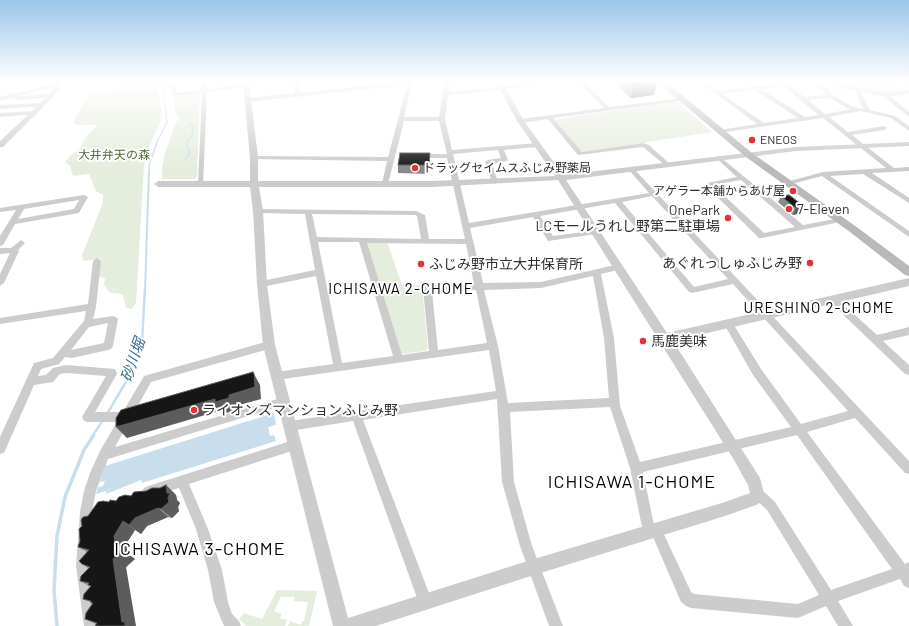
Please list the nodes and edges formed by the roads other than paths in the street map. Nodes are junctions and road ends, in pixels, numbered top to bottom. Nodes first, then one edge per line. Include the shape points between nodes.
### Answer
1 (37, 110) edge
2 (203, 110) edge
3 (249, 110) edge
4 (404, 110) edge
5 (444, 110) edge
6 (515, 110) edge
7 (599, 110) edge
8 (694, 110) edge
9 (741, 110) edge
10 (790, 110) edge
11 (817, 110) edge
12 (859, 110) edge
13 (860, 110) edge
14 (868, 112) joint
15 (35, 113) junction
16 (0, 115) edge
17 (824, 116) junction
18 (549, 117) junction
19 (402, 119) junction
20 (804, 119) junction
21 (442, 120) junction
22 (521, 121) junction
23 (906, 124) edge
24 (762, 125) junction
25 (884, 128) dead end
26 (909, 129) edge
27 (720, 132) junction
28 (846, 134) junction
29 (909, 144) edge
30 (0, 145) edge
31 (537, 145) junction
32 (860, 145) junction
33 (500, 148) junction
34 (450, 154) junction
35 (749, 155) junction
36 (414, 156) edge
37 (394, 157) junction
38 (254, 158) junction
39 (719, 158) junction
40 (668, 165) junction
41 (891, 169) junction
42 (909, 169) edge
43 (632, 170) junction
44 (864, 171) junction
45 (823, 174) junction
46 (561, 178) junction
47 (742, 178) junction
48 (495, 182) junction
49 (788, 183) junction
50 (158, 184) dead end
51 (201, 184) junction
52 (254, 184) junction
53 (385, 184) junction
54 (456, 184) junction
55 (654, 194) junction
56 (617, 200) junction
57 (909, 201) edge
58 (579, 206) junction
59 (21, 207) junction
60 (0, 210) edge
61 (258, 211) junction
62 (308, 212) junction
63 (535, 214) junction
64 (840, 220) junction
65 (13, 222) junction
66 (467, 226) junction
67 (800, 227) junction
68 (596, 232) junction
69 (909, 235) edge
70 (314, 239) junction
71 (362, 240) junction
72 (425, 241) junction
73 (470, 242) junction
74 (0, 243) edge
75 (21, 243) dead end
76 (13, 250) junction
77 (0, 251) edge
78 (97, 261) dead end
79 (619, 267) junction
80 (320, 272) junction
81 (596, 272) junction
82 (909, 272) edge
83 (735, 281) junction
84 (909, 282) edge
85 (0, 283) edge
86 (262, 284) junction
87 (480, 286) junction
88 (833, 300) junction
89 (92, 307) junction
90 (766, 316) junction
91 (0, 321) edge
92 (86, 324) junction
93 (729, 324) junction
94 (909, 331) edge
95 (665, 338) junction
96 (875, 339) junction
97 (270, 345) junction
98 (493, 346) junction
99 (64, 353) junction
100 (434, 353) junction
101 (398, 358) junction
102 (338, 367) junction
103 (909, 371) edge
104 (276, 376) junction
105 (30, 381) junction
106 (502, 394) junction
107 (284, 401) junction
108 (614, 402) junction
109 (504, 408) junction
110 (858, 413) junction
111 (357, 416) junction
112 (121, 417) junction
113 (290, 426) junction
114 (798, 430) junction
115 (294, 445) junction
116 (733, 445) junction
117 (0, 450) edge
118 (104, 455) junction
119 (636, 468) junction
120 (909, 469) edge
121 (182, 481) junction
122 (757, 493) junction
123 (138, 495) edge
124 (101, 508) edge
125 (86, 512) junction
126 (653, 531) junction
127 (534, 567) junction
128 (907, 574) edge
129 (829, 598) junction
130 (425, 601) junction
131 (91, 626) edge
132 (234, 626) edge
133 (342, 626) edge
134 (349, 626) edge
135 (556, 626) edge
136 (846, 626) edge

1 - 15 street
2 - 51 street
3 - 38 street
4 - 19 street
5 - 21 street
6 - 22 street
7 - 18 street
8 - 27 main road
9 - 24 street
10 - 20 street
11 - 17 street
12 - 17 street
13 - 14 street
14 - 23 street via 893,117
15 - 16 street
15 - 30 street
17 - 20 street
17 - 28 street
18 - 22 street
18 - 40 street via 580,154 644,145
19 - 21 street
19 - 37 street
20 - 24 street
21 - 34 street
22 - 31 street
23 - 26 street
24 - 27 street
25 - 28 street
27 - 35 main road
28 - 32 street
29 - 32 street
31 - 33 street
31 - 46 street
32 - 35 street
32 - 41 street
33 - 34 street
33 - 48 street via 505,160 488,162
34 - 36 street
34 - 54 street
35 - 39 street
35 - 49 main road
37 - 38 street
37 - 53 street
38 - 52 street
39 - 40 street
39 - 47 street
40 - 43 street
41 - 42 street
41 - 44 street
43 - 46 street
43 - 55 street
44 - 45 street
44 - 57 street
45 - 49 street
45 - 69 street
46 - 48 street
46 - 58 street
47 - 67 street
47 - 67 street via 708,185 762,236
48 - 54 street
49 - 64 main road
50 - 51 street
51 - 52 street
52 - 53 street
52 - 61 street
53 - 54 street
54 - 66 street
55 - 56 street
55 - 83 street
56 - 58 street
56 - 83 street via 692,290
58 - 63 street
58 - 68 street
59 - 60 street
59 - 65 street
59 - 65 street via 84,197 76,211
61 - 62 street
61 - 86 street
62 - 70 street
62 - 72 street via 419,214
63 - 66 street
63 - 68 street via 551,239
64 - 67 street
64 - 82 main road
65 - 74 street
66 - 73 street
68 - 79 street
70 - 71 street
70 - 80 street
71 - 72 street
71 - 101 street
72 - 73 street
73 - 87 street
75 - 76 street
76 - 77 street
76 - 85 street via 15,251
78 - 89 street
79 - 81 street
79 - 95 street
80 - 86 street
80 - 102 street
81 - 87 street via 541,285
81 - 108 street via 609,338
83 - 90 street
84 - 88 street
86 - 97 street
87 - 98 street
87 - 100 street via 427,288
88 - 90 street
88 - 96 street
89 - 91 street
89 - 92 street
90 - 93 street
90 - 110 street
92 - 99 street
92 - 99 street via 113,318 108,346 72,354
93 - 95 street
93 - 114 street via 757,372
94 - 96 street
95 - 116 street
96 - 103 street
97 - 104 street
97 - 112 street via 148,379
98 - 100 street
98 - 106 street
99 - 105 street via 56,361 38,366
100 - 101 street
101 - 102 street
102 - 104 street
104 - 107 street
105 - 112 street via 49,379 57,371 66,368 111,372 87,417
105 - 117 street
106 - 109 street
106 - 111 street
107 - 113 street
107 - 118 street
108 - 109 street
108 - 119 street
109 - 127 street via 508,482
110 - 114 street
110 - 120 street
111 - 113 street
111 - 130 street
112 - 118 street
113 - 115 street
114 - 116 street
114 - 128 street
115 - 121 street
115 - 133 street
116 - 119 street
116 - 122 street via 758,489
118 - 125 street via 94,479
119 - 126 street
121 - 123 street
121 - 132 street via 202,529 227,619
122 - 126 street via 756,497 747,502
122 - 129 street via 771,506
124 - 125 street
125 - 131 street via 83,566
126 - 127 street
126 - 129 street via 686,597 691,600 798,611
127 - 130 street
127 - 135 street
128 - 129 street
129 - 136 street
130 - 134 street

